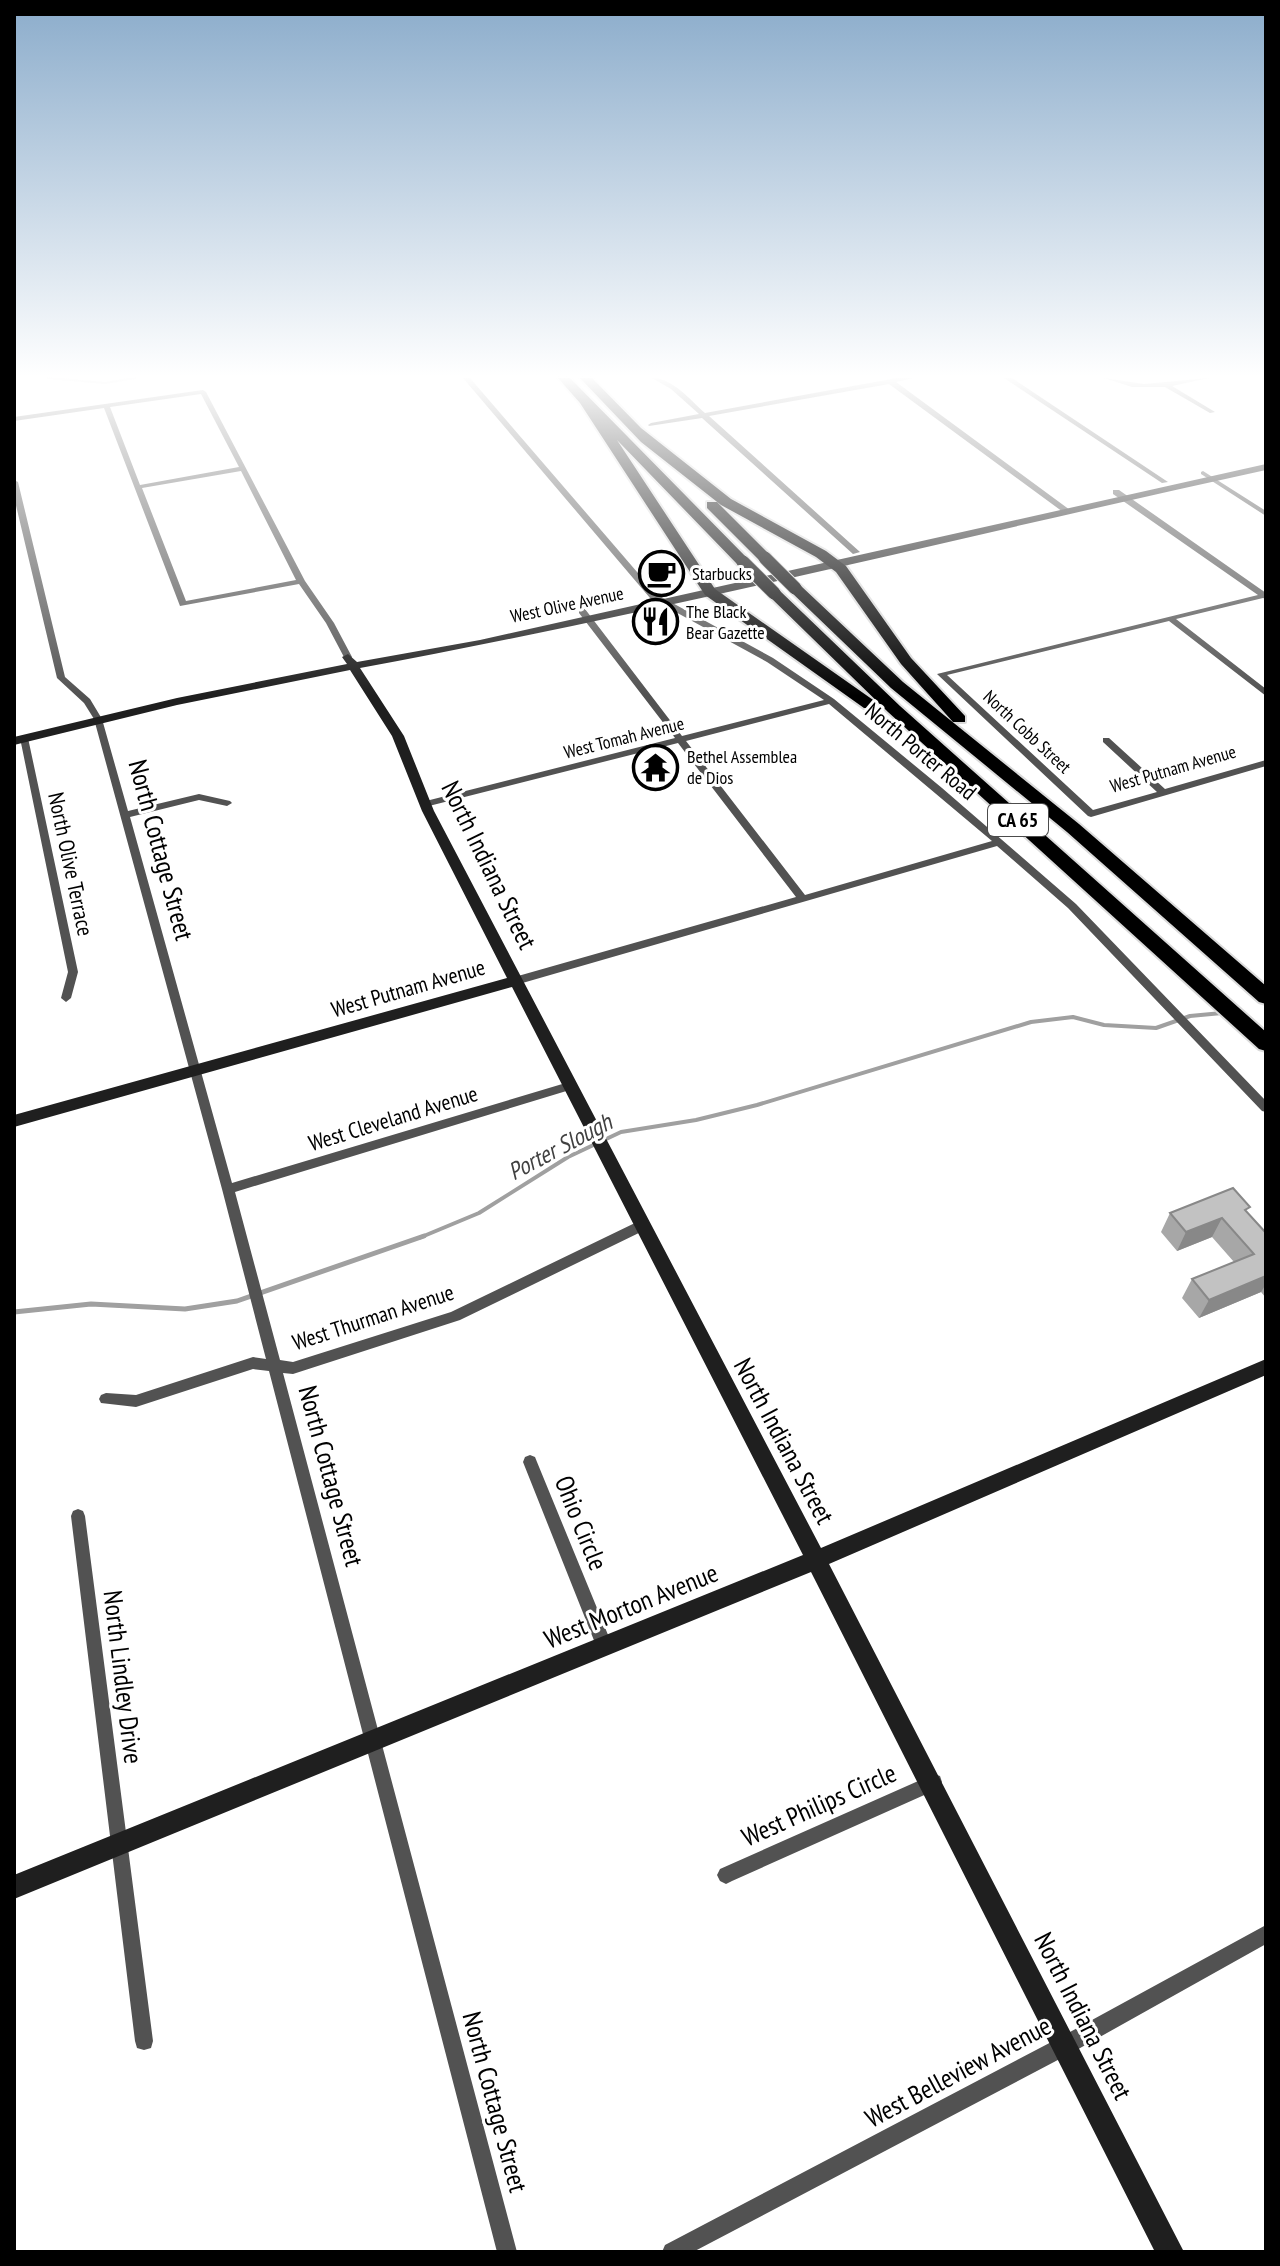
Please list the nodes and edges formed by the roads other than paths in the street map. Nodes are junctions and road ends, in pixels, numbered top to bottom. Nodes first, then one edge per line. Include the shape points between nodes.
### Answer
1 (14, 484) edge
2 (137, 484) edge
3 (157, 484) edge
4 (250, 484) edge
5 (558, 484) edge
6 (639, 484) edge
7 (667, 484) edge
8 (690, 484) edge
9 (703, 484) edge
10 (780, 484) edge
11 (1029, 484) edge
12 (1158, 484) edge
13 (1172, 484) edge
14 (1219, 484) edge
15 (138, 487) junction
16 (1120, 495) junction
17 (1061, 507) junction
18 (1266, 514) edge
19 (934, 533) junction
20 (911, 546) junction
21 (856, 552) junction
22 (831, 562) junction
23 (301, 581) junction
24 (707, 588) junction
25 (1265, 596) edge
26 (658, 599) junction
27 (585, 615) junction
28 (1171, 619) junction
29 (350, 662) junction
30 (1266, 693) edge
31 (831, 701) junction
32 (96, 714) junction
33 (17, 736) edge
34 (681, 740) junction
35 (1106, 740) dead end
36 (1266, 763) edge
37 (1164, 793) junction
38 (227, 803) dead end
39 (425, 804) junction
40 (1091, 814) joint
41 (125, 815) junction
42 (1073, 828) junction
43 (997, 843) junction
44 (1045, 843) junction
45 (802, 898) junction
46 (515, 981) junction
47 (1266, 997) edge
48 (66, 998) dead end
49 (1266, 1044) edge
50 (194, 1071) junction
51 (569, 1086) junction
52 (1266, 1108) edge
53 (14, 1121) edge
54 (228, 1189) junction
55 (641, 1226) junction
56 (275, 1364) junction
57 (1266, 1367) edge
58 (106, 1399) dead end
59 (530, 1462) dead end
60 (78, 1516) dead end
61 (816, 1560) junction
62 (605, 1647) junction
63 (374, 1740) junction
64 (934, 1782) junction
65 (121, 1844) junction
66 (726, 1875) dead end
67 (14, 1887) edge
68 (1266, 1934) edge
69 (144, 2041) dead end
70 (1066, 2045) junction
71 (507, 2252) edge
72 (672, 2252) edge
73 (1170, 2252) edge

1 - 32 street via 61,678
2 - 15 street
3 - 15 street
4 - 23 street
5 - 26 street
6 - 24 highway
7 - 44 highway, CA 65, bridge via 874,693
8 - 42 highway, CA 65, bridge via 897,685
9 - 22 highway
10 - 21 street
11 - 17 street
12 - 16 main road, West Olive Avenue
13 - 16 main road, West Olive Avenue
14 - 18 street
15 - 23 street via 183,604
16 - 17 main road, West Olive Avenue
16 - 25 street
17 - 19 main road, West Olive Avenue
17 - 20 main road, West Olive Avenue
19 - 20 main road
19 - 21 main road, West Olive Avenue
20 - 22 main road, West Olive Avenue
21 - 22 main road, West Olive Avenue
22 - 24 main road, West Olive Avenue
22 - 42 highway via 925,685
23 - 29 street
24 - 26 main road, West Olive Avenue
24 - 44 highway via 891,720
25 - 28 street
26 - 27 main road, West Olive Avenue
26 - 31 street, North Porter Road via 770,660
27 - 29 main road, West Olive Avenue
27 - 34 street
28 - 30 street
28 - 40 street, North Cobb Street via 941,674
29 - 32 main road, West Olive Avenue
29 - 39 main road, North Indiana Street via 398,736
31 - 34 street, West Tomah Avenue
31 - 43 street, North Porter Road
32 - 33 main road, West Olive Avenue
32 - 41 street, North Cottage Street
33 - 48 street, North Olive Terrace via 73,972
34 - 39 street, West Tomah Avenue
34 - 45 street
35 - 37 street
36 - 37 street, West Putnam Avenue
37 - 40 street, West Putnam Avenue
38 - 41 street via 199,797
39 - 46 main road, North Indiana Street
41 - 50 street, North Cottage Street
42 - 47 highway, CA 65
43 - 45 street, West Putnam Avenue
43 - 52 street, North Porter Road via 1072,906
44 - 49 highway, CA 65
45 - 46 street, West Putnam Avenue
46 - 50 main road, West Putnam Avenue
46 - 51 main road, North Indiana Street
50 - 53 main road, West Putnam Avenue
50 - 54 street, North Cottage Street
51 - 54 street, West Cleveland Avenue
51 - 55 main road, North Indiana Street
54 - 56 street, North Cottage Street
55 - 56 street, West Thurman Avenue via 455,1316 293,1368
55 - 61 main road, North Indiana Street
56 - 58 street, West Thurman Avenue via 253,1363 136,1401
56 - 63 street, North Cottage Street
57 - 61 main road, West Morton Avenue
59 - 62 street, Ohio Circle
60 - 65 street, North Lindley Drive
61 - 62 main road, West Morton Avenue
61 - 64 main road, North Indiana Street
62 - 63 main road, West Morton Avenue
63 - 65 main road, West Morton Avenue
63 - 71 street, North Cottage Street
64 - 66 street, West Philips Circle
64 - 70 main road, North Indiana Street
65 - 67 main road, West Morton Avenue
65 - 69 street, North Lindley Drive
68 - 70 street, West Belleview Avenue
70 - 72 street, West Belleview Avenue
70 - 73 main road, North Indiana Street

